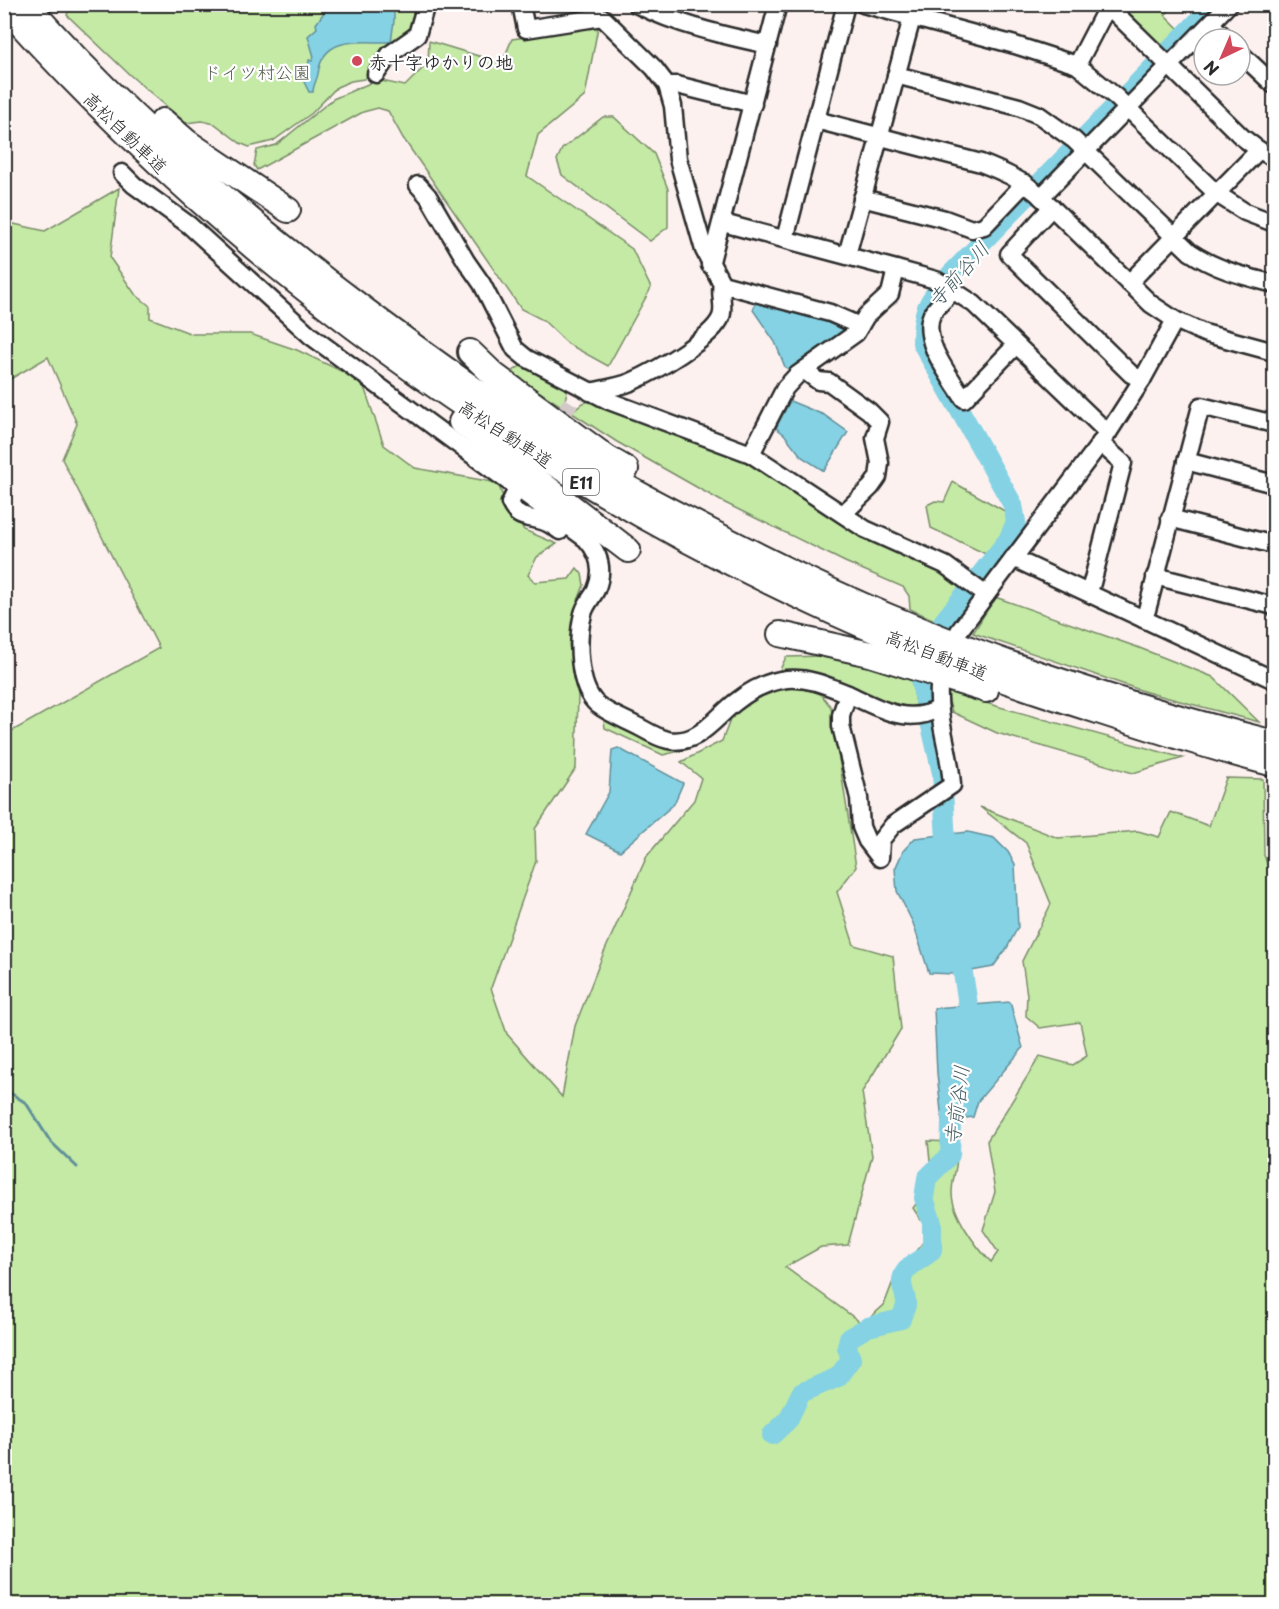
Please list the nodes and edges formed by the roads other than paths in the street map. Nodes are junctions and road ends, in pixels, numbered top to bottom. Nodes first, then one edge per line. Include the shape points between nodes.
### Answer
1 (26, 4) edge
2 (39, 4) edge
3 (426, 4) edge
4 (521, 4) edge
5 (636, 4) edge
6 (778, 4) edge
7 (846, 4) edge
8 (863, 4) edge
9 (1229, 4) edge
10 (4, 6) edge
11 (1108, 6) edge
12 (606, 11) edge
13 (912, 18) junction
14 (1211, 24) junction
15 (1214, 27) edge
16 (768, 45) junction
17 (1164, 61) junction
18 (1252, 64) edge
19 (1077, 65) junction
20 (376, 74) dead end
21 (896, 75) junction
22 (667, 85) junction
23 (1275, 85) edge
24 (1122, 103) junction
25 (753, 104) junction
26 (816, 120) junction
27 (878, 137) junction
28 (1080, 146) junction
29 (1259, 150) junction
30 (1275, 158) edge
31 (122, 173) dead end
32 (418, 184) dead end
33 (1037, 193) junction
34 (1217, 194) junction
35 (862, 198) junction
36 (288, 210) dead end
37 (723, 223) junction
38 (1275, 223) edge
39 (1174, 237) junction
40 (786, 239) junction
41 (847, 255) junction
42 (710, 265) junction
43 (896, 269) junction
44 (1130, 283) junction
45 (722, 284) junction
46 (1275, 284) edge
47 (946, 286) junction
48 (315, 297) junction
49 (1175, 320) junction
50 (860, 327) junction
51 (1016, 345) junction
52 (470, 352) dead end
53 (1275, 352) edge
54 (805, 371) junction
55 (1142, 380) junction
56 (585, 390) junction
57 (571, 402) tunnel mouth
58 (1275, 424) edge
59 (1104, 438) junction
60 (751, 454) junction
61 (1186, 461) junction
62 (1275, 484) edge
63 (515, 493) dead end
64 (843, 514) junction
65 (1170, 518) junction
66 (1275, 545) edge
67 (628, 550) dead end
68 (598, 556) junction
69 (1013, 558) junction
70 (766, 560) junction
71 (1155, 576) junction
72 (978, 588) junction
73 (1088, 592) junction
74 (1275, 606) edge
75 (1143, 618) junction
76 (959, 631) dead end
77 (780, 634) dead end
78 (1275, 680) edge
79 (939, 687) dead end
80 (848, 694) junction
81 (932, 711) junction
82 (1275, 743) edge
83 (1224, 752) junction
84 (1275, 764) edge

1 - 70 highway, 高松自動車道 / E11 via 99,81 190,167 326,281 503,411 588,465
2 - 36 highway via 187,142
3 - 20 street via 417,35 390,54
4 - 12 street via 526,29
5 - 16 street via 698,29
6 - 16 street
7 - 26 street
8 - 13 street
9 - 14 street
10 - 48 highway, 高松自動車道 / E11 via 84,93 170,174
11 - 17 street
11 - 19 street
12 - 22 street
13 - 19 street
13 - 21 street
14 - 15 street
14 - 17 street
16 - 25 street
17 - 24 street
17 - 29 street
18 - 23 street
19 - 24 street
21 - 27 street
21 - 28 street via 1019,107 1039,115
22 - 25 street
22 - 42 street via 678,159
24 - 28 street
24 - 34 street
25 - 37 street
26 - 27 street
26 - 40 street
27 - 33 street via 981,163 1003,171
27 - 35 street
28 - 33 street
28 - 39 street
29 - 30 street
29 - 34 street
31 - 68 street via 189,225 311,336 586,539
32 - 56 street via 482,284 515,350
33 - 35 street via 984,226 972,229
33 - 44 street
33 - 55 street via 1009,254 1131,374
34 - 38 street via 1245,212
34 - 39 street
35 - 41 street
37 - 40 street
37 - 42 street
39 - 44 street
39 - 46 street via 1207,263
40 - 41 street
41 - 43 street
42 - 45 street
43 - 47 street
43 - 50 street via 890,294
44 - 49 street
45 - 50 street via 830,313
45 - 56 street via 722,316 696,345 631,382
47 - 51 street via 974,304
47 - 51 street via 933,312 929,335 932,347 964,399
48 - 67 highway via 362,346
48 - 83 highway, 高松自動車道 / E11 via 492,426 581,482 760,578 967,667
49 - 53 street via 1204,333
49 - 55 street
50 - 54 street
51 - 59 street
52 - 70 highway via 494,375 607,458
54 - 60 street via 785,388
54 - 64 street via 818,381 829,382 880,422 875,438 880,463 878,477
55 - 59 street
56 - 57 street
56 - 60 street
58 - 61 street via 1201,406
59 - 69 street
59 - 73 street via 1123,463
60 - 64 street
61 - 62 street
61 - 65 street
63 - 68 street via 510,502 520,516 545,521
64 - 72 street via 865,529 945,565
65 - 66 street
65 - 71 street
68 - 80 street via 601,571 596,590 583,612 580,645 582,678 598,705 669,740 699,734 736,701 764,684 787,679 814,681
69 - 72 street
69 - 73 street
70 - 82 highway, 高松自動車道 / E11 via 975,651 1045,676
71 - 74 street
71 - 75 street
72 - 76 street
73 - 75 street
75 - 78 street
77 - 83 highway via 870,654 1036,705
79 - 81 street
80 - 81 street via 895,715
80 - 81 street via 841,726 859,798 861,828 880,858 881,840 893,825 952,785 951,763
83 - 84 highway, 高松自動車道 / E11

